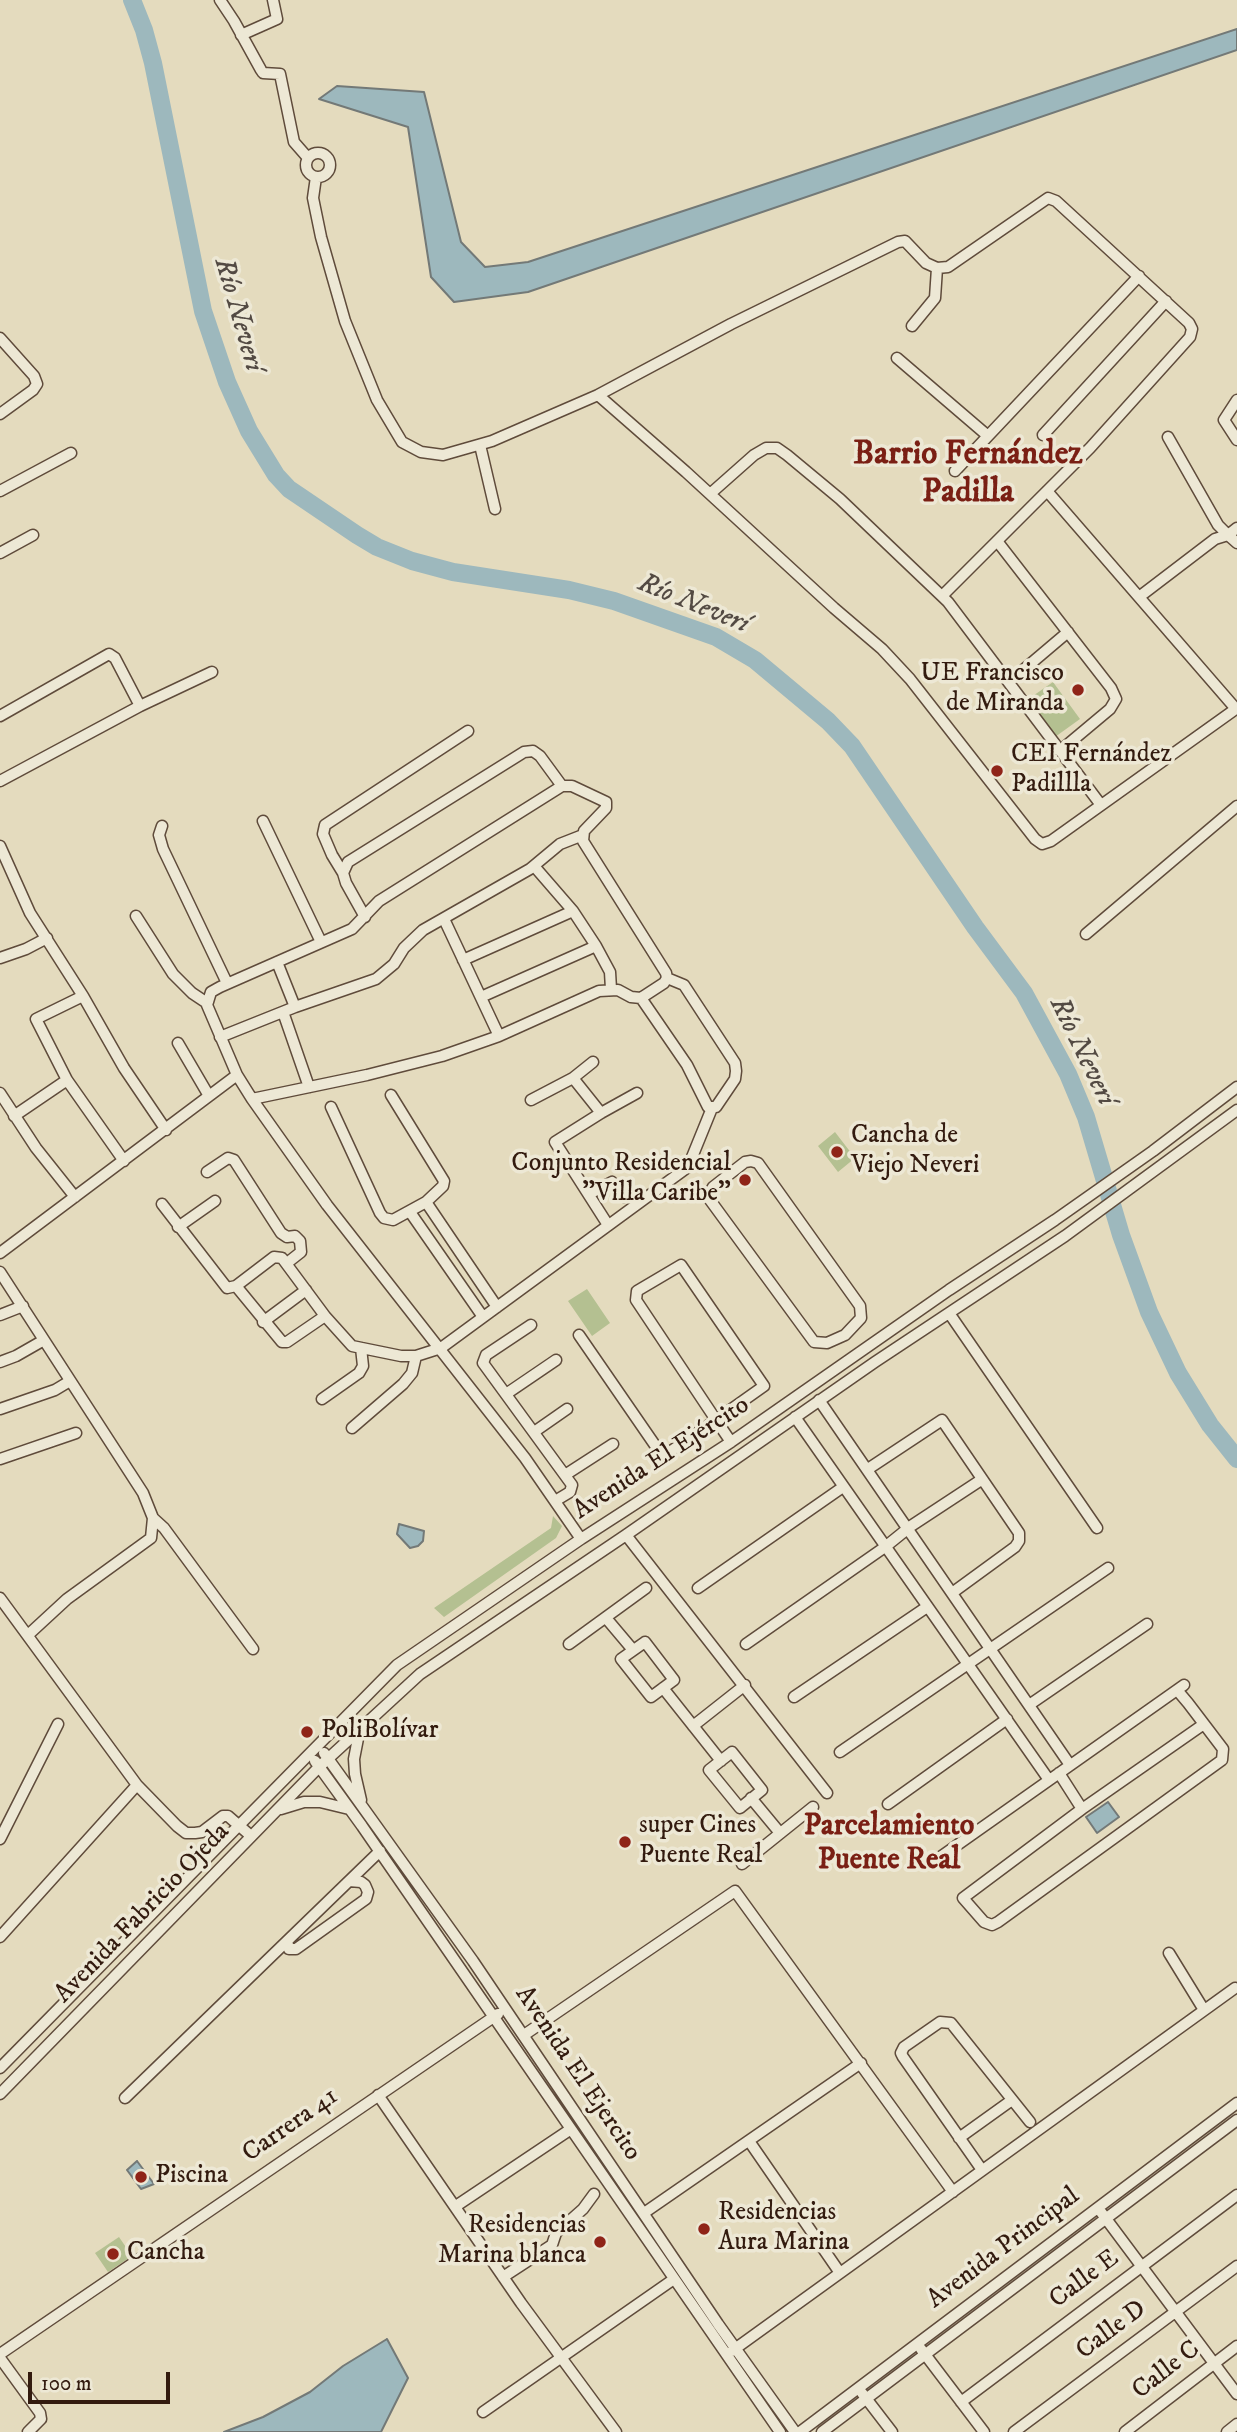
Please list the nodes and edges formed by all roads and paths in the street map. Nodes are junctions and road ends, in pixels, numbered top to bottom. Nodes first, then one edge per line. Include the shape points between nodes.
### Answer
1 (220, 0) edge
2 (273, 0) edge
3 (241, 34) junction
4 (308, 158) junction
5 (316, 177) junction
6 (937, 268) junction
7 (1139, 276) junction
8 (1166, 301) junction
9 (912, 326) dead end
10 (0, 338) edge
11 (897, 358) dead end
12 (598, 395) junction
13 (1237, 400) edge
14 (0, 414) edge
15 (1043, 435) dead end
16 (988, 436) junction
17 (1168, 437) dead end
18 (1237, 440) edge
19 (480, 445) junction
20 (71, 453) dead end
21 (956, 471) dead end
22 (0, 491) edge
23 (1047, 491) junction
24 (710, 494) junction
25 (495, 509) dead end
26 (33, 535) dead end
27 (1234, 535) edge
28 (997, 541) junction
29 (0, 552) edge
30 (942, 596) junction
31 (1139, 597) junction
32 (1068, 632) junction
33 (212, 672) dead end
34 (1009, 682) junction
35 (140, 706) junction
36 (1236, 708) edge
37 (0, 716) edge
38 (468, 731) dead end
39 (1061, 750) junction
40 (0, 781) edge
41 (562, 786) junction
42 (1101, 805) junction
43 (1237, 806) edge
44 (262, 821) dead end
45 (162, 826) dead end
46 (583, 835) junction
47 (0, 846) edge
48 (534, 866) junction
49 (343, 873) junction
50 (573, 911) junction
51 (136, 916) dead end
52 (365, 916) junction
53 (444, 919) junction
54 (1086, 934) dead end
55 (47, 938) junction
56 (320, 942) junction
57 (596, 946) junction
58 (0, 958) edge
59 (463, 960) junction
60 (277, 962) junction
61 (667, 978) junction
62 (227, 983) junction
63 (611, 989) junction
64 (83, 996) junction
65 (481, 997) junction
66 (641, 998) junction
67 (207, 1003) junction
68 (295, 1007) junction
69 (283, 1012) junction
70 (499, 1036) junction
71 (220, 1037) junction
72 (178, 1044) dead end
73 (593, 1062) dead end
74 (237, 1075) junction
75 (573, 1078) junction
76 (67, 1080) junction
77 (309, 1087) junction
78 (1237, 1087) edge
79 (0, 1093) edge
80 (637, 1093) dead end
81 (391, 1095) dead end
82 (209, 1096) junction
83 (252, 1099) junction
84 (531, 1100) dead end
85 (331, 1107) dead end
86 (712, 1108) junction
87 (1237, 1110) edge
88 (601, 1113) junction
89 (14, 1115) junction
90 (166, 1130) junction
91 (124, 1161) junction
92 (207, 1172) dead end
93 (589, 1194) junction
94 (75, 1197) junction
95 (624, 1197) dead end
96 (215, 1201) dead end
97 (426, 1202) junction
98 (162, 1204) dead end
99 (410, 1212) junction
100 (608, 1225) junction
101 (178, 1227) junction
102 (0, 1253) edge
103 (288, 1263) junction
104 (0, 1272) edge
105 (236, 1286) junction
106 (306, 1290) junction
107 (23, 1306) junction
108 (497, 1307) junction
109 (949, 1313) junction
110 (0, 1315) edge
111 (325, 1316) junction
112 (483, 1317) junction
113 (264, 1322) junction
114 (531, 1325) dead end
115 (579, 1335) dead end
116 (845, 1335) junction
117 (44, 1340) junction
118 (362, 1348) junction
119 (441, 1348) junction
120 (860, 1353) junction
121 (416, 1356) junction
122 (556, 1360) dead end
123 (0, 1362) edge
124 (70, 1381) junction
125 (506, 1394) junction
126 (322, 1399) dead end
127 (819, 1400) junction
128 (0, 1409) edge
129 (567, 1409) dead end
130 (795, 1417) junction
131 (716, 1420) junction
132 (352, 1428) dead end
133 (534, 1432) junction
134 (76, 1433) dead end
135 (731, 1442) junction
136 (613, 1444) dead end
137 (0, 1459) edge
138 (868, 1469) junction
139 (565, 1475) junction
140 (981, 1480) junction
141 (843, 1487) junction
142 (555, 1501) junction
143 (153, 1518) junction
144 (1097, 1528) dead end
145 (909, 1529) junction
146 (626, 1535) junction
147 (581, 1539) junction
148 (885, 1547) junction
149 (1108, 1568) dead end
150 (646, 1588) dead end
151 (698, 1588) dead end
152 (952, 1593) junction
153 (0, 1598) edge
154 (927, 1607) junction
155 (606, 1618) junction
156 (1147, 1624) dead end
157 (28, 1635) junction
158 (569, 1644) dead end
159 (746, 1644) dead end
160 (990, 1647) junction
161 (253, 1650) dead end
162 (633, 1650) junction
163 (967, 1664) junction
164 (744, 1685) junction
165 (663, 1688) junction
166 (794, 1697) dead end
167 (1029, 1705) junction
168 (1007, 1720) junction
169 (58, 1724) dead end
170 (1204, 1724) junction
171 (693, 1726) junction
172 (336, 1727) junction
173 (360, 1728) junction
174 (345, 1742) junction
175 (318, 1745) junction
176 (841, 1752) dead end
177 (309, 1753) junction
178 (721, 1761) junction
179 (323, 1763) junction
180 (1070, 1765) junction
181 (1059, 1773) junction
182 (1049, 1780) junction
183 (137, 1785) junction
184 (827, 1793) dead end
185 (751, 1798) junction
186 (888, 1804) dead end
187 (813, 1807) dead end
188 (349, 1809) junction
189 (1082, 1809) junction
190 (276, 1811) junction
191 (370, 1819) junction
192 (238, 1825) junction
193 (780, 1833) junction
194 (251, 1836) junction
195 (0, 1839) edge
196 (380, 1852) junction
197 (936, 1860) dead end
198 (742, 1864) dead end
199 (349, 1881) junction
200 (0, 1937) edge
201 (287, 1941) junction
202 (1169, 1954) dead end
203 (1235, 1988) dead end
204 (505, 2008) junction
205 (1204, 2010) junction
206 (494, 2017) junction
207 (524, 2035) junction
208 (861, 2063) junction
209 (0, 2068) edge
210 (0, 2094) edge
211 (377, 2095) junction
212 (125, 2098) dead end
213 (1012, 2100) junction
214 (1237, 2103) edge
215 (1237, 2120) edge
216 (1030, 2122) dead end
217 (571, 2129) junction
218 (959, 2137) junction
219 (749, 2141) junction
220 (982, 2170) junction
221 (953, 2192) junction
222 (594, 2194) dead end
223 (1237, 2194) edge
224 (456, 2206) junction
225 (1097, 2207) junction
226 (644, 2213) junction
227 (1105, 2218) junction
228 (1141, 2266) junction
229 (1237, 2266) edge
230 (840, 2273) junction
231 (503, 2277) junction
232 (674, 2279) junction
233 (1175, 2312) junction
234 (917, 2344) junction
235 (1237, 2346) edge
236 (731, 2352) junction
237 (925, 2354) junction
238 (0, 2356) edge
239 (562, 2357) junction
240 (1214, 2364) junction
241 (858, 2388) junction
242 (1237, 2394) edge
243 (866, 2399) junction
244 (961, 2402) junction
245 (482, 2412) dead end
246 (1237, 2424) edge
247 (28, 2432) edge
248 (616, 2432) edge
249 (780, 2432) edge
250 (797, 2432) edge
251 (822, 2432) edge
252 (891, 2432) edge
253 (984, 2432) edge
254 (1014, 2432) edge
255 (1125, 2432) edge
256 (1227, 2432) edge

1 - 3 street
2 - 3 street via 277,19
3 - 4 street via 263,73 280,74 293,142
4 - 5 street via 308,172
4 - 5 street via 316,152 329,158 329,172
5 - 19 street via 313,198 345,321 377,400 402,442 421,452 443,455
6 - 7 street via 948,267 1048,198
6 - 9 street via 935,298
6 - 12 street via 905,241 898,242
7 - 8 street
7 - 16 street
8 - 15 street
8 - 23 street via 1189,323 1190,337
10 - 14 street via 37,384
11 - 16 street
12 - 19 street
12 - 24 street
13 - 18 street via 1224,420
16 - 21 street
17 - 27 street via 1218,525
19 - 25 street
20 - 22 street
23 - 28 street
23 - 31 street
24 - 30 street via 754,455 766,447 777,447 840,499
24 - 42 street via 882,649 1035,839 1042,844 1051,841
26 - 29 street
27 - 31 street via 1215,539
28 - 30 street
28 - 32 street
30 - 34 street
31 - 36 street
32 - 34 street
32 - 39 street via 1116,699
33 - 35 street
34 - 39 street
35 - 37 street via 116,657 109,654
35 - 40 street
36 - 42 street
38 - 49 street via 325,825 323,834
39 - 42 street
41 - 46 street via 607,803
41 - 49 street via 540,755 524,752 348,862
41 - 52 street via 379,901
43 - 54 street
44 - 56 street
45 - 62 street via 163,849
46 - 48 street via 560,844
46 - 61 street via 588,851
47 - 55 street via 30,913
48 - 50 street
48 - 53 street
49 - 52 street
50 - 57 street
50 - 59 street
51 - 67 street via 173,974
52 - 56 street via 352,929
53 - 59 street
53 - 68 street via 416,935 376,979
55 - 58 street
55 - 64 street
56 - 60 street
57 - 63 street via 610,972
57 - 65 street
59 - 65 street
60 - 62 street
60 - 68 street
61 - 66 street
61 - 86 street via 684,985 736,1067 723,1100
62 - 67 street via 211,992
63 - 66 street
63 - 70 street
64 - 76 street via 36,1019
64 - 90 street
65 - 70 street
66 - 86 street
67 - 71 street
68 - 69 street
69 - 71 street
69 - 77 street
70 - 77 street via 442,1056
71 - 74 street
72 - 82 street
73 - 75 street
74 - 82 street
74 - 83 street
75 - 84 street
75 - 88 street
76 - 89 street
76 - 91 street
77 - 83 street
78 - 120 street, Avenida El Ejército via 1153,1151
79 - 89 street
80 - 88 street
81 - 97 street via 444,1181
82 - 90 street
83 - 119 street via 327,1205
85 - 99 street via 380,1213 393,1220
86 - 100 street via 688,1167
87 - 109 street, Avenida El Ejército via 1065,1236
88 - 93 street via 555,1142
89 - 94 street
90 - 91 street
91 - 94 street
92 - 103 street via 228,1158 234,1160 281,1233 300,1241 300,1252
93 - 95 street via 612,1182
93 - 100 street
94 - 102 street
96 - 101 street
97 - 99 street
97 - 108 street
98 - 101 street
99 - 112 street
100 - 108 street
101 - 105 street via 222,1285
103 - 105 street via 274,1257
103 - 106 street
104 - 107 street
105 - 113 street
106 - 111 street
106 - 113 street
107 - 110 street
107 - 117 street
108 - 112 street
109 - 127 street, Avenida El Ejército
109 - 144 street
111 - 113 street via 287,1342 278,1340
111 - 118 street via 345,1340
112 - 119 street
114 - 125 street via 483,1359
115 - 131 street via 659,1451 664,1454
116 - 116 street via 827,1343 814,1342 710,1200 713,1187 745,1162 758,1163 860,1306 861,1318
116 - 120 street
117 - 123 street
117 - 124 street
118 - 121 street
118 - 126 street via 359,1373
119 - 121 street
119 - 142 street
120 - 135 street, Avenida El Ejército
121 - 132 street via 412,1373 403,1384
122 - 125 street
124 - 128 street
124 - 143 street via 144,1493
125 - 133 street
127 - 130 street, Avenida El Ejército
127 - 138 street
129 - 133 street
130 - 141 street
130 - 146 street, Avenida El Ejército
131 - 131 street via 636,1300 637,1291 681,1265 764,1386
131 - 135 street
133 - 139 street
134 - 137 street
135 - 147 street, Avenida El Ejército
136 - 139 street
138 - 140 street via 942,1420
138 - 145 street
139 - 142 street via 572,1488
140 - 145 street
140 - 152 street via 1019,1533 1019,1541
141 - 148 street
141 - 151 street
142 - 147 street
143 - 157 street via 151,1538
143 - 161 street
145 - 148 street
145 - 152 street
146 - 164 street
146 - 173 street, Avenida El Ejército via 438,1660
147 - 172 street, Avenida El Ejército via 414,1652
148 - 154 street
148 - 159 street
149 - 160 street
150 - 155 street
152 - 160 street
153 - 157 street
154 - 163 street
154 - 166 street
155 - 158 street
155 - 162 street
156 - 167 street
157 - 183 street
160 - 163 street
160 - 167 street
162 - 165 street via 645,1642 674,1680
162 - 165 street via 621,1659 651,1697
163 - 168 street
163 - 176 street
164 - 171 street
164 - 184 street
165 - 171 street
167 - 180 street
168 - 182 street
168 - 186 street
169 - 195 street
170 - 180 street via 1181,1687
170 - 189 street
170 - 189 street via 1223,1749 1222,1760 998,1922 985,1922 963,1898
171 - 178 street
172 - 174 street via 334,1740
172 - 175 street, Avenida El Ejército
173 - 174 street, Avenida El Ejército
173 - 191 street via 355,1774
174 - 179 street, Avenida El Ejército
175 - 177 street, Avenida El Ejército
175 - 179 street, Avenida El Ejercito
177 - 179 street, Avenida El Ejercito
177 - 192 street, Avenida Fabricio Ojeda
178 - 185 street via 732,1752 762,1790
178 - 185 street via 709,1770 740,1808
179 - 188 street, Avenida El Ejercito
179 - 190 street, Avenida Fabricio Ojeda
179 - 191 street, Avenida El Ejercito
180 - 181 street
181 - 182 street
181 - 189 street
182 - 197 street
183 - 192 street via 187,1833 202,1832 223,1816
183 - 200 street
185 - 193 street
187 - 193 street
188 - 190 street via 304,1802
188 - 196 street, Avenida El Ejercito
190 - 194 street, Avenida Fabricio Ojeda
191 - 204 street, Avenida El Ejercito
192 - 194 street
192 - 209 street, Avenida Fabricio Ojeda
193 - 198 street
194 - 210 street, Avenida Fabricio Ojeda
196 - 199 street
196 - 206 street, Avenida El Ejercito
199 - 201 street
199 - 201 street via 365,1885 366,1899 296,1949 289,1949
201 - 212 street
202 - 205 street
203 - 205 street
204 - 206 street, Carrera 41
204 - 207 street, Avenida El Ejercito
205 - 220 street
206 - 211 street, Carrera 41
206 - 217 street, Avenida El Ejercito
207 - 208 street via 735,1891
207 - 226 street, Avenida El Ejercito
208 - 219 street
208 - 221 street
211 - 224 street
211 - 238 street, Carrera 41
213 - 216 street
213 - 218 street
213 - 218 street via 951,2023 940,2022 931,2028 901,2053
214 - 225 street, Avenida Principal
215 - 227 street, Avenida Principal
217 - 224 street
217 - 232 street, Avenida El Ejercito
218 - 220 street
219 - 226 street
219 - 230 street
220 - 221 street
221 - 230 street
222 - 231 street via 556,2233 552,2245
223 - 228 street, Calle E
224 - 231 street
225 - 227 street
225 - 234 street, Avenida Principal
226 - 236 street, Avenida El Ejercito
227 - 228 street
227 - 237 street, Avenida Principal
228 - 233 street
228 - 244 street, Calle E
229 - 233 street, Calle D
230 - 236 street
231 - 239 street
232 - 236 street, Avenida El Ejercito
232 - 239 street
233 - 240 street
233 - 254 street, Calle D
234 - 237 street
234 - 241 street, Avenida Principal
235 - 240 street, Calle C
236 - 249 street, Avenida El Ejercito
236 - 250 street, Avenida El Ejercito
237 - 243 street, Avenida Principal
237 - 244 street
238 - 247 street via 40,2413 41,2419
239 - 245 street
239 - 248 street
240 - 242 street
240 - 255 street, Calle C
241 - 243 street
241 - 250 street, Avenida Principal
243 - 251 street, Avenida Principal
243 - 252 street
244 - 253 street
246 - 256 street

